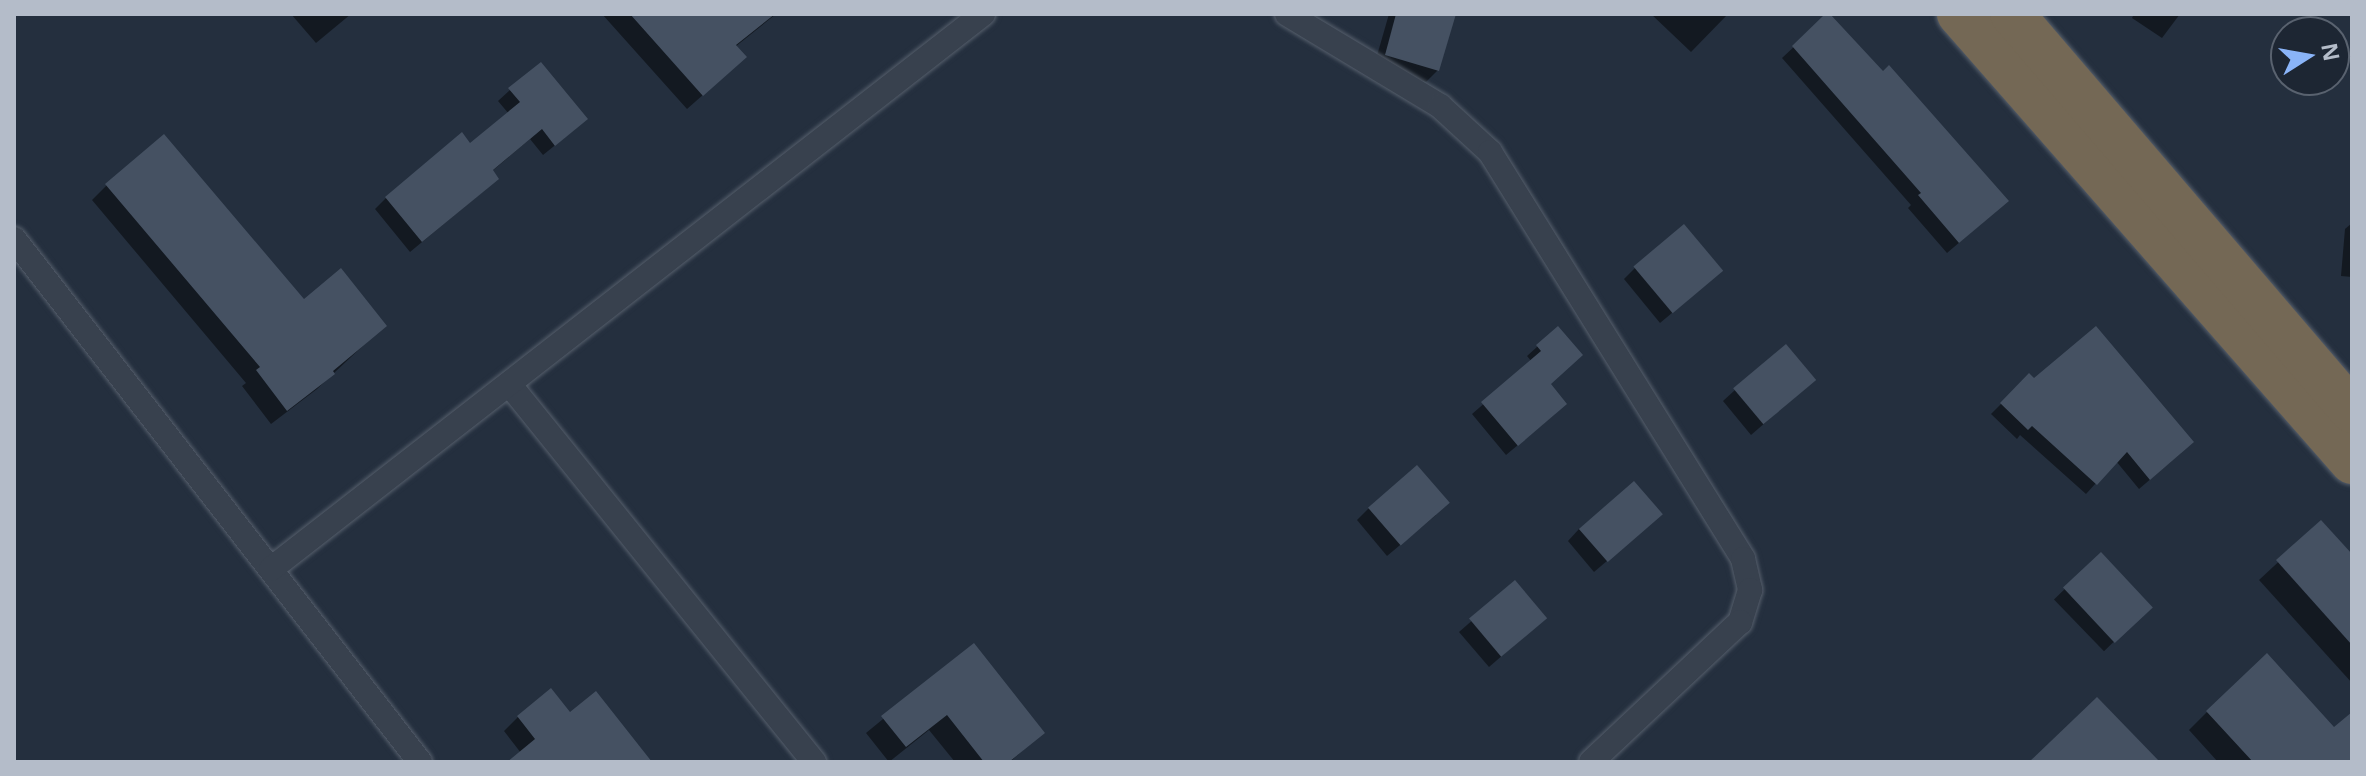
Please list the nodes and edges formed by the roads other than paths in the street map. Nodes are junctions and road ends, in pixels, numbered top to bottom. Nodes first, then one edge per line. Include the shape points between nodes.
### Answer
1 (983, 14) edge
2 (1287, 14) edge
3 (1959, 14) edge
4 (2012, 14) edge
5 (14, 239) edge
6 (509, 384) junction
7 (2352, 411) edge
8 (2352, 462) edge
9 (271, 569) junction
10 (420, 762) edge
11 (814, 762) edge
12 (1591, 762) edge

1 - 6 lane
2 - 12 lane via 1440,106 1490,152 1743,559 1750,590 1740,622
3 - 8 highway
4 - 7 highway
5 - 9 lane
6 - 9 lane
6 - 11 lane
9 - 10 lane

